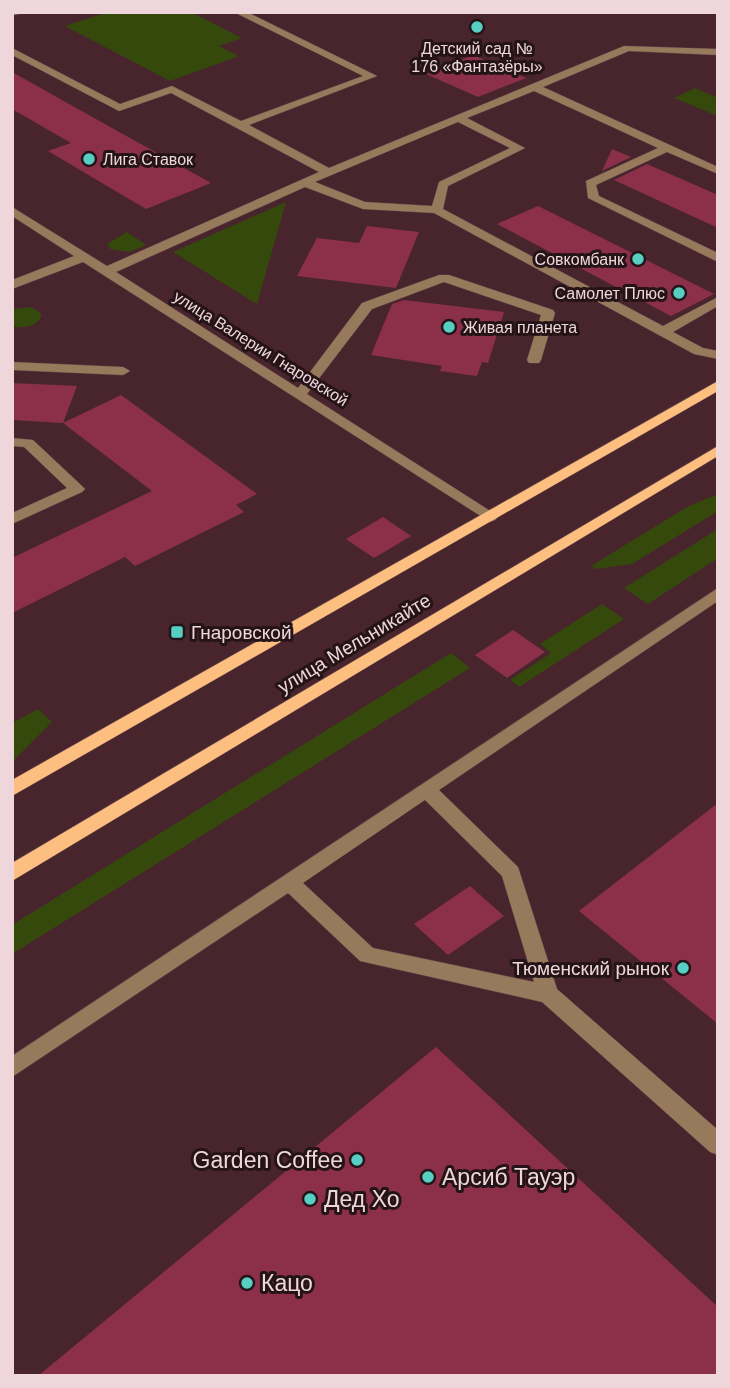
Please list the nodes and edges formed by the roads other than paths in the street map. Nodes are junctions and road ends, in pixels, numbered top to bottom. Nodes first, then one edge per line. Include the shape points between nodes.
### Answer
1 (239, 12) edge
2 (12, 51) edge
3 (718, 52) edge
4 (534, 87) junction
5 (458, 118) junction
6 (240, 125) junction
7 (666, 148) junction
8 (718, 171) edge
9 (328, 172) junction
10 (304, 182) junction
11 (437, 210) junction
12 (12, 211) edge
13 (84, 257) junction
14 (718, 258) edge
15 (107, 271) junction
16 (12, 285) edge
17 (718, 301) edge
18 (664, 331) junction
19 (718, 355) edge
20 (534, 360) dead end
21 (12, 366) edge
22 (122, 370) dead end
23 (718, 385) edge
24 (300, 394) junction
25 (12, 442) edge
26 (718, 450) edge
27 (490, 517) junction
28 (12, 519) edge
29 (718, 593) edge
30 (12, 789) edge
31 (427, 790) junction
32 (12, 873) edge
33 (290, 883) junction
34 (548, 994) junction
35 (12, 1068) edge
36 (718, 1145) edge

1 - 6 street via 372,76
2 - 6 street via 119,108 172,89
3 - 4 street via 628,48
4 - 5 street
4 - 7 street
5 - 9 street
5 - 11 street via 519,148 443,184
6 - 9 street
7 - 8 street
7 - 14 street via 590,183 594,198
9 - 10 street
10 - 11 street via 363,205
10 - 15 street
11 - 18 street
12 - 13 street, улица Валерии Гнаровской
13 - 15 street, улица Валерии Гнаровской
13 - 16 street
15 - 24 street, улица Валерии Гнаровской
17 - 18 street
18 - 19 street via 699,351
20 - 24 street via 548,313 444,278 367,306
21 - 22 street
23 - 27 main road, улица Мельникайте
24 - 27 street, улица Валерии Гнаровской
25 - 28 street via 28,443 77,489
26 - 32 main road, улица Мельникайте
27 - 30 main road, улица Мельникайте
29 - 31 street
31 - 33 street
31 - 34 street via 511,872
33 - 34 street via 367,954
33 - 35 street
34 - 36 street

